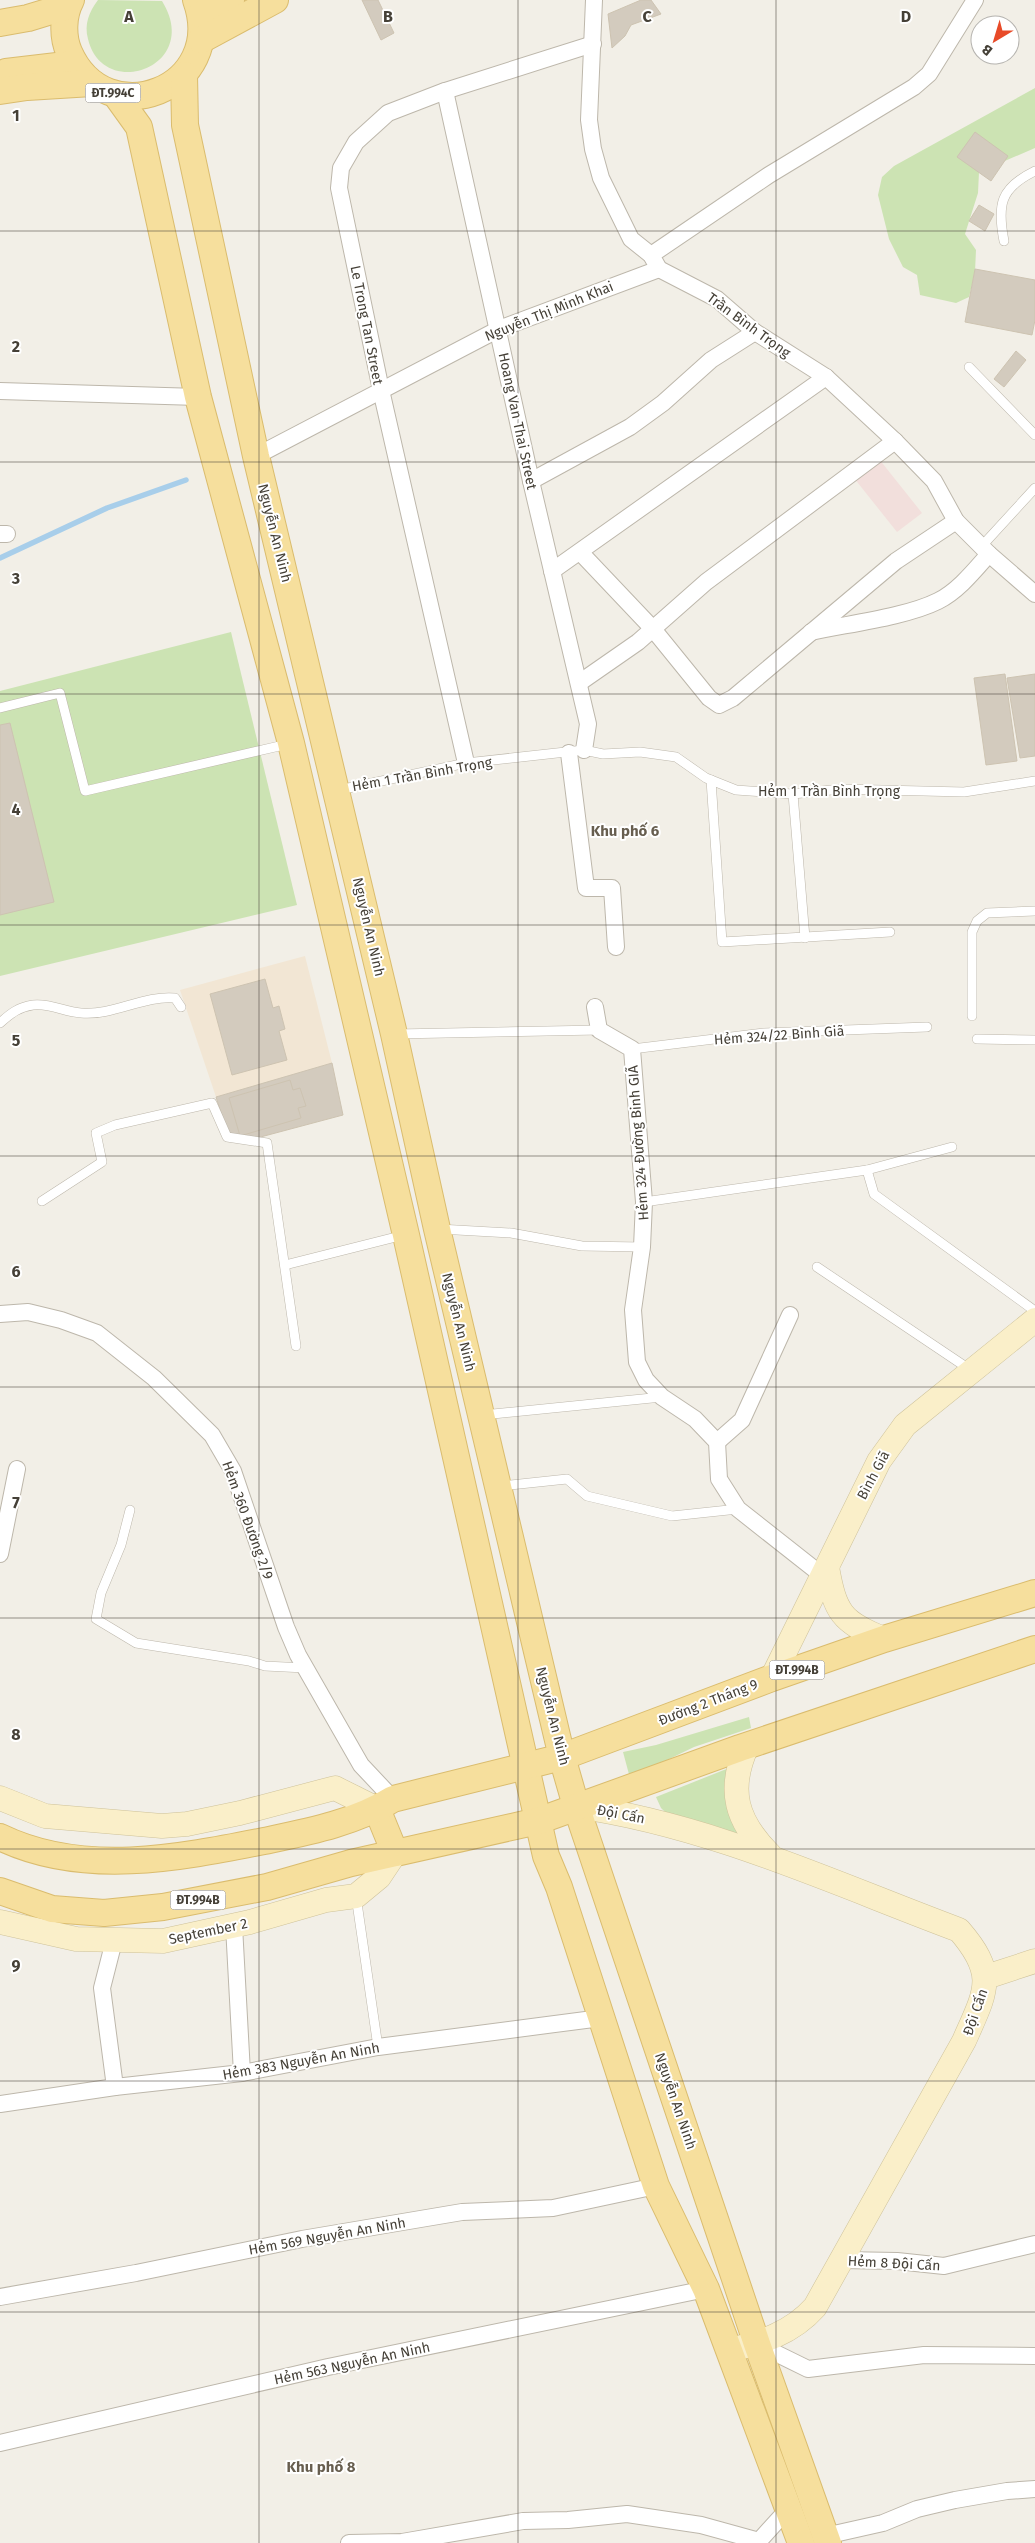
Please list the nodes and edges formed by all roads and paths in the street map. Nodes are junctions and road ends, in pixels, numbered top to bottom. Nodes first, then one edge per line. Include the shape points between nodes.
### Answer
1 (231, 0) edge
2 (275, 0) edge
3 (594, 0) edge
4 (975, 0) edge
5 (69, 3) edge
6 (198, 7) edge
7 (0, 22) edge
8 (201, 40) junction
9 (592, 44) junction
10 (74, 64) junction
11 (0, 72) edge
12 (184, 75) junction
13 (92, 83) junction
14 (0, 91) edge
15 (445, 91) junction
16 (116, 95) junction
17 (1035, 171) edge
18 (1004, 241) dead end
19 (655, 262) junction
20 (499, 329) junction
21 (756, 332) junction
22 (969, 367) dead end
23 (826, 378) junction
24 (380, 390) junction
25 (0, 391) edge
26 (198, 397) junction
27 (1035, 435) edge
28 (895, 441) junction
29 (256, 456) junction
30 (531, 480) junction
31 (1035, 488) edge
32 (956, 522) junction
33 (985, 551) junction
34 (580, 552) junction
35 (552, 571) junction
36 (1035, 594) edge
37 (653, 629) junction
38 (809, 632) junction
39 (578, 683) junction
40 (0, 708) edge
41 (323, 735) junction
42 (291, 743) junction
43 (576, 751) junction
44 (466, 763) junction
45 (711, 780) junction
46 (1035, 780) edge
47 (336, 790) junction
48 (793, 794) junction
49 (1035, 911) edge
50 (890, 932) dead end
51 (806, 938) junction
52 (616, 948) dead end
53 (181, 1007) dead end
54 (595, 1008) dead end
55 (972, 1016) dead end
56 (0, 1023) edge
57 (927, 1027) dead end
58 (599, 1030) junction
59 (394, 1034) junction
60 (978, 1039) dead end
61 (1035, 1040) edge
62 (632, 1049) junction
63 (952, 1147) dead end
64 (868, 1170) junction
65 (42, 1202) dead end
66 (644, 1202) junction
67 (437, 1229) junction
68 (406, 1234) junction
69 (642, 1247) junction
70 (285, 1265) junction
71 (817, 1267) dead end
72 (1035, 1311) edge
73 (0, 1314) edge
74 (790, 1315) dead end
75 (1035, 1320) edge
76 (296, 1346) dead end
77 (972, 1371) junction
78 (662, 1397) junction
79 (482, 1416) junction
80 (717, 1442) junction
81 (17, 1469) dead end
82 (498, 1486) junction
83 (738, 1509) junction
84 (130, 1510) dead end
85 (0, 1554) edge
86 (825, 1572) junction
87 (1035, 1593) edge
88 (884, 1639) junction
89 (1035, 1650) edge
90 (305, 1668) junction
91 (772, 1678) junction
92 (747, 1746) junction
93 (562, 1758) junction
94 (525, 1768) junction
95 (0, 1798) edge
96 (385, 1804) junction
97 (576, 1806) junction
98 (538, 1821) junction
99 (0, 1837) edge
100 (395, 1853) junction
101 (771, 1856) junction
102 (0, 1891) edge
103 (356, 1896) junction
104 (0, 1922) edge
105 (234, 1926) junction
106 (114, 1941) junction
107 (1035, 1961) edge
108 (986, 1977) junction
109 (601, 2018) junction
110 (378, 2047) junction
111 (242, 2073) junction
112 (115, 2087) junction
113 (0, 2104) edge
114 (656, 2186) junction
115 (1035, 2244) edge
116 (841, 2260) junction
117 (706, 2289) junction
118 (0, 2297) edge
119 (757, 2344) junction
120 (728, 2350) junction
121 (1035, 2356) edge
122 (0, 2444) edge
123 (1035, 2489) edge
124 (788, 2509) junction
125 (818, 2541) edge
126 (348, 2543) edge

1 - 6 main road, ĐT.994C
2 - 8 main road
3 - 9 street, Trần Bình Trọng
4 - 19 street, Nguyễn Thị Minh Khai via 929,74 914,88 769,176
5 - 7 main road, ĐT.994C via 28,18
5 - 10 main road, ĐT.994C via 66,46
6 - 8 main road, ĐT.994C
8 - 12 main road, ĐT.994C via 195,59
9 - 15 street, Le Trong Tan Street
9 - 19 street, Trần Bình Trọng via 589,120 601,178 632,239
10 - 11 main road
10 - 13 main road, ĐT.994C
12 - 16 main road, ĐT.994C via 164,90 140,96
12 - 29 main road, Nguyễn An Ninh via 185,125
13 - 14 main road, ĐT.994C via 27,86
13 - 16 main road, ĐT.994C
15 - 20 street, Hoang Van Thai Street
15 - 24 street, Le Trong Tan Street via 388,113 356,142 341,168 338,188
16 - 26 main road via 139,127
17 - 18 lane via 1014,184 1002,199 1000,221
19 - 20 street, Nguyễn Thị Minh Khai
19 - 21 street, Trần Bình Trọng via 717,299
20 - 24 street, Nguyễn Thị Minh Khai
20 - 30 street, Hoang Van Thai Street
21 - 23 street, Trần Bình Trọng
21 - 30 street via 711,360 664,403 630,427
22 - 27 lane
23 - 28 street, Trần Bình Trọng
23 - 34 street
24 - 29 street, Nguyễn Thị Minh Khai
24 - 44 street, Le Trong Tan Street
25 - 26 street
26 - 42 main road
28 - 32 street, Trần Bình Trọng via 934,481
28 - 37 street via 706,582
29 - 41 main road, Nguyễn An Ninh
30 - 35 street, Hoang Van Thai Street
31 - 33 lane
32 - 33 street, Trần Bình Trọng
32 - 38 street via 896,561
33 - 36 street, Trần Bình Trọng
33 - 38 street via 959,586 939,601
34 - 35 street
34 - 37 street
35 - 39 street, Hoang Van Thai Street
37 - 38 street via 709,698 719,705 733,698
37 - 39 street
39 - 43 street, Hoang Van Thai Street via 588,724
40 - 42 lane via 60,693 85,791
41 - 42 main road
41 - 47 main road, Nguyễn An Ninh
42 - 68 main road
43 - 44 lane, Hẻm 1 Trần Bình Trọng
43 - 45 lane, Hẻm 1 Trần Bình Trọng via 603,754 640,752 676,757
43 - 52 street, Hoang Van Thai Street via 586,888 612,888
44 - 47 lane, Hẻm 1 Trần Bình Trọng
45 - 48 lane, Hẻm 1 Trần Bình Trọng via 736,790
45 - 51 lane via 722,942
46 - 48 lane, Hẻm 1 Trần Bình Trọng via 964,792 841,789
47 - 59 main road, Nguyễn An Ninh
48 - 51 lane
49 - 55 lane via 987,913 977,921 972,932
50 - 51 lane
53 - 56 lane via 175,998 164,997 129,1007 80,1014 47,1004 33,1005 19,1008
54 - 58 street
57 - 62 lane, Hẻm 324/22 Bình Giã via 764,1033
58 - 59 lane
58 - 62 street, Hẻm 324 Đường Binh GIÃ
59 - 67 main road, Nguyễn An Ninh
60 - 61 lane
62 - 66 street, Hẻm 324 Đường Binh GIÃ
63 - 64 lane
64 - 66 lane
64 - 72 lane via 874,1194
65 - 70 lane via 102,1162 96,1133 115,1125 212,1103 227,1137 267,1143
66 - 69 street, Hẻm 324 Đường Binh GIÃ
67 - 69 lane via 511,1233 582,1246
67 - 79 main road, Nguyễn An Ninh
68 - 70 lane
68 - 94 main road
69 - 78 street, Hẻm 324 Đường Binh GIÃ via 633,1310 637,1362 646,1380
70 - 76 lane
71 - 77 lane
73 - 90 street, Hẻm 360 Đường 2/9 via 28,1312 97,1333 154,1378 212,1434 233,1471 286,1627
74 - 80 street via 742,1420
75 - 77 street, Bình Giã
77 - 86 street, Bình Giã via 904,1425 878,1461
78 - 79 lane
78 - 80 street, Hẻm 324 Đường Binh GIÃ via 696,1419
79 - 82 main road, Nguyễn An Ninh
80 - 83 street via 719,1479
81 - 85 street
82 - 83 lane via 567,1479 587,1496 672,1516
82 - 93 main road, Nguyễn An Ninh
83 - 86 street
84 - 90 lane via 121,1545 101,1593 96,1620 136,1643 265,1666
86 - 88 street via 840,1612 857,1629
86 - 91 street, Bình Giã
87 - 88 main road, Đường 2 Tháng 9 / ĐT.994B
88 - 91 main road, Đường 2 Tháng 9 / ĐT.994B
89 - 92 main road, ĐT.994B
90 - 96 street, Hẻm 360 Đường 2/9
91 - 93 main road, Đường 2 Tháng 9 / ĐT.994B
92 - 97 main road, ĐT.994B
92 - 101 street via 738,1766 736,1796 742,1819 752,1836
93 - 94 main road, Đường 2 Tháng 9 / ĐT.994B
93 - 97 main road, Nguyễn An Ninh
94 - 96 main road, ĐT.994B
94 - 98 main road
95 - 96 street via 44,1816 162,1826 240,1813 335,1788
96 - 99 main road, ĐT.994B via 309,1832 160,1860 56,1856
96 - 100 main road
97 - 98 main road, ĐT.994B
97 - 101 street, Đội Cấn via 659,1821
97 - 119 main road, Nguyễn An Ninh
98 - 100 main road, ĐT.994B
98 - 109 main road via 546,1856
100 - 102 main road, ĐT.994B via 267,1887 163,1907 114,1912 52,1909
100 - 103 street via 379,1877
101 - 108 street, Đội Cấn via 959,1930 976,1950
103 - 105 street, September 2 / ĐT.994B via 326,1900
103 - 110 lane
104 - 106 street, September 2 / ĐT.994B via 76,1940
105 - 106 street, September 2 / ĐT.994B via 163,1941
105 - 111 street
106 - 112 street via 102,1988
107 - 108 street
108 - 116 street, Đội Cấn via 980,2004 964,2041
109 - 110 street, Hẻm 383 Nguyễn An Ninh
109 - 114 main road
110 - 111 street, Hẻm 383 Nguyễn An Ninh
111 - 112 street, Hẻm 383 Nguyễn An Ninh
112 - 113 street, Hẻm 383 Nguyễn An Ninh
114 - 117 main road
114 - 118 street, Hẻm 569 Nguyễn An Ninh via 553,2208 462,2212
115 - 116 street, Hẻm 8 Đội Cấn via 944,2266
116 - 119 street, Đội Cấn via 807,2316 789,2330
117 - 120 main road
117 - 122 street, Hẻm 563 Nguyễn An Ninh via 328,2367
119 - 120 street, Đội Cấn
119 - 121 street via 808,2368 924,2355
119 - 125 main road, Nguyễn An Ninh
120 - 124 main road
123 - 125 street via 917,2508 883,2523
124 - 125 main road
124 - 126 street via 758,2542 701,2525 627,2514 523,2521 402,2542

